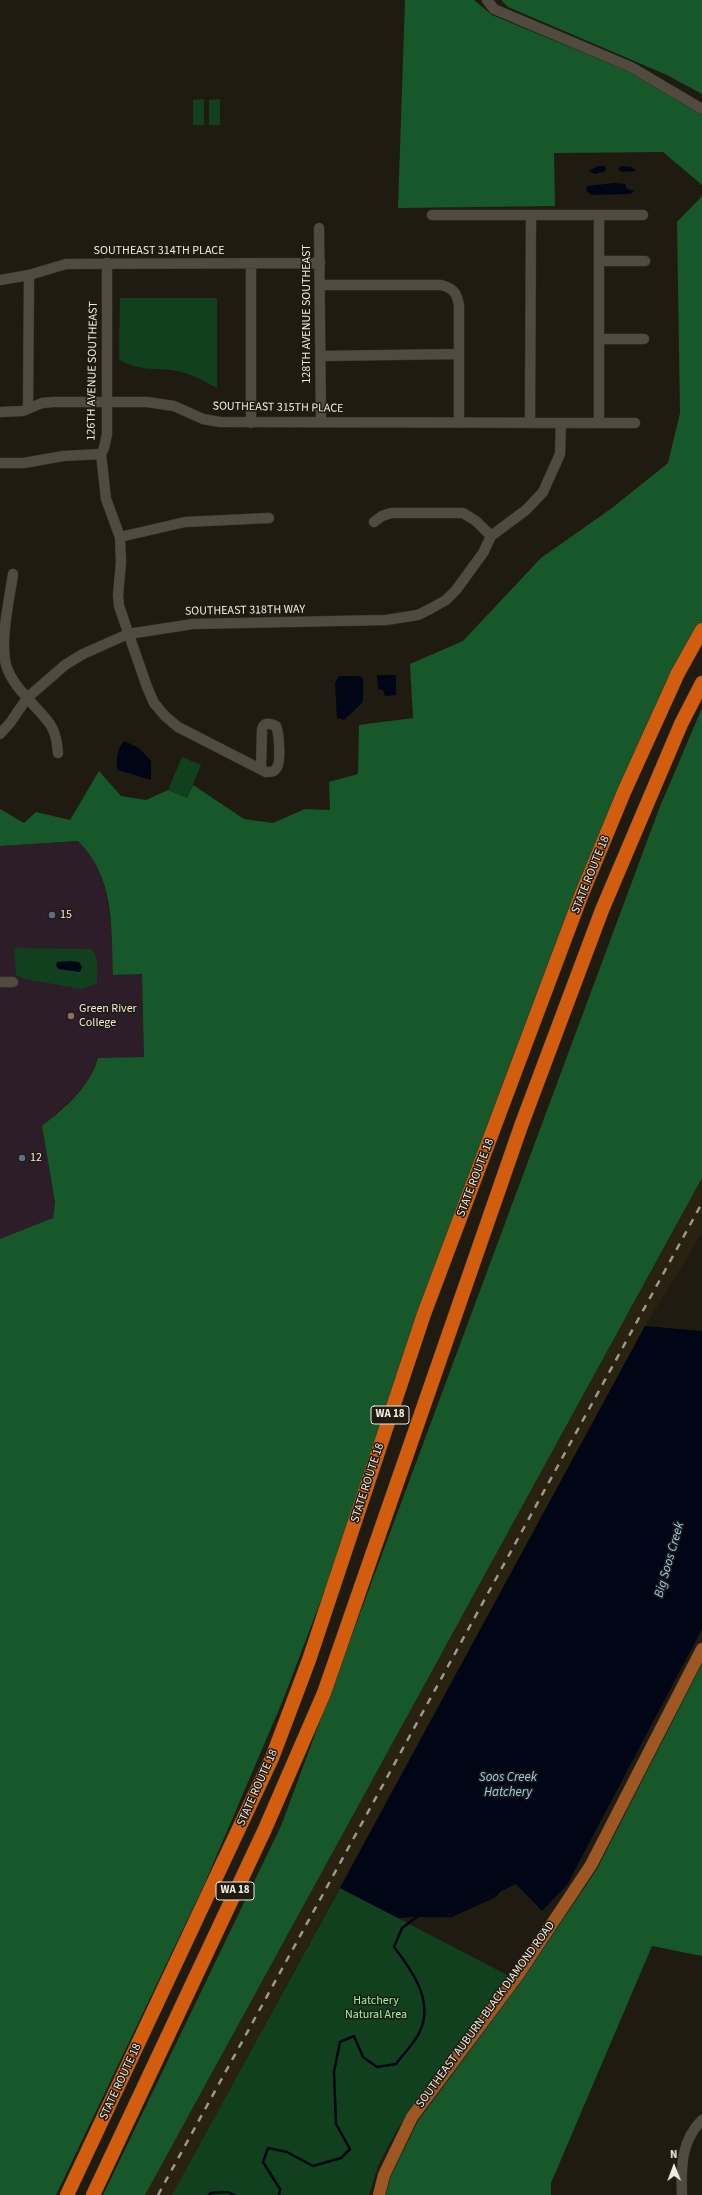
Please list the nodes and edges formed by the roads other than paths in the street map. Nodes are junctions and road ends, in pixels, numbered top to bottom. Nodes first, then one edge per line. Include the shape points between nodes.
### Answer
1 (488, 0) edge
2 (702, 109) edge
3 (432, 215) dead end
4 (530, 215) junction
5 (599, 215) junction
6 (643, 215) dead end
7 (319, 228) dead end
8 (599, 261) junction
9 (645, 261) dead end
10 (107, 263) junction
11 (320, 263) junction
12 (251, 264) junction
13 (28, 275) junction
14 (0, 280) edge
15 (320, 285) junction
16 (599, 339) junction
17 (644, 339) dead end
18 (458, 354) junction
19 (320, 356) junction
20 (107, 401) junction
21 (28, 409) junction
22 (0, 412) edge
23 (321, 422) junction
24 (530, 422) junction
25 (250, 423) junction
26 (459, 423) junction
27 (561, 423) junction
28 (598, 423) junction
29 (634, 423) dead end
30 (101, 454) junction
31 (0, 463) edge
32 (269, 518) dead end
33 (374, 522) dead end
34 (491, 536) junction
35 (120, 537) junction
36 (13, 574) dead end
37 (702, 630) edge
38 (128, 634) junction
39 (702, 683) edge
40 (28, 698) junction
41 (0, 734) edge
42 (58, 753) dead end
43 (260, 769) dead end
44 (0, 982) edge
45 (13, 982) dead end
46 (702, 1649) edge
47 (702, 2120) edge
48 (67, 2195) edge
49 (93, 2195) edge
50 (379, 2195) edge
51 (682, 2195) edge

1 - 2 street via 494,9 631,67
3 - 4 street
4 - 5 street
4 - 24 street
5 - 6 street
5 - 8 street
7 - 11 street, 128TH AVENUE SOUTHEAST
8 - 9 street
8 - 16 street
10 - 12 street, SOUTHEAST 314TH PLACE
10 - 13 street, SOUTHEAST 314TH PLACE via 66,264
10 - 20 street, 126TH AVENUE SOUTHEAST
11 - 12 street, SOUTHEAST 314TH PLACE
11 - 15 street, 128TH AVENUE SOUTHEAST
12 - 25 street
13 - 14 street, SOUTHEAST 314TH PLACE
13 - 21 street
15 - 18 street via 441,285 451,288 456,293 459,305
15 - 19 street, 128TH AVENUE SOUTHEAST
16 - 17 street
16 - 28 street
18 - 19 street
18 - 26 street
19 - 23 street, 128TH AVENUE SOUTHEAST
20 - 21 street, SOUTHEAST 315TH PLACE via 42,403
20 - 25 street, SOUTHEAST 315TH PLACE via 166,404 211,421
20 - 30 street, 126TH AVENUE SOUTHEAST via 106,442
21 - 22 street, SOUTHEAST 315TH PLACE
23 - 25 street, SOUTHEAST 315TH PLACE
23 - 26 street, SOUTHEAST 315TH PLACE
24 - 26 street, SOUTHEAST 315TH PLACE
24 - 27 street, SOUTHEAST 315TH PLACE
27 - 28 street, SOUTHEAST 315TH PLACE
27 - 34 street via 560,454 542,492 534,502
28 - 29 street, SOUTHEAST 315TH PLACE
30 - 31 street via 63,456 24,463
30 - 35 street, 126TH AVENUE SOUTHEAST via 106,499
32 - 35 street via 185,522
33 - 34 street via 391,513 463,514 476,521
34 - 38 street, SOUTHEAST 318TH WAY via 456,590 446,600 418,615 386,620 193,624
35 - 38 street, 126TH AVENUE SOUTHEAST via 118,600
36 - 40 street via 4,635 4,656 9,672
37 - 48 highway, STATE ROUTE 18 / WA 18 via 678,673 624,792 582,896 424,1314 310,1660 272,1758
38 - 40 street, SOUTHEAST 318TH WAY via 77,658
38 - 43 street, 126TH AVENUE SOUTHEAST via 150,694 165,716 183,729
39 - 49 highway, STATE ROUTE 18 / WA 18 via 681,724 596,925 521,1126 324,1693 268,1822
40 - 41 street, SOUTHEAST 318TH WAY
40 - 42 street via 50,725 56,737
44 - 45 street
46 - 50 main road, SOUTHEAST AUBURN-BLACK DIAMOND ROAD via 590,1865 518,1975 412,2117 384,2175
47 - 51 street via 686,2141 682,2162

